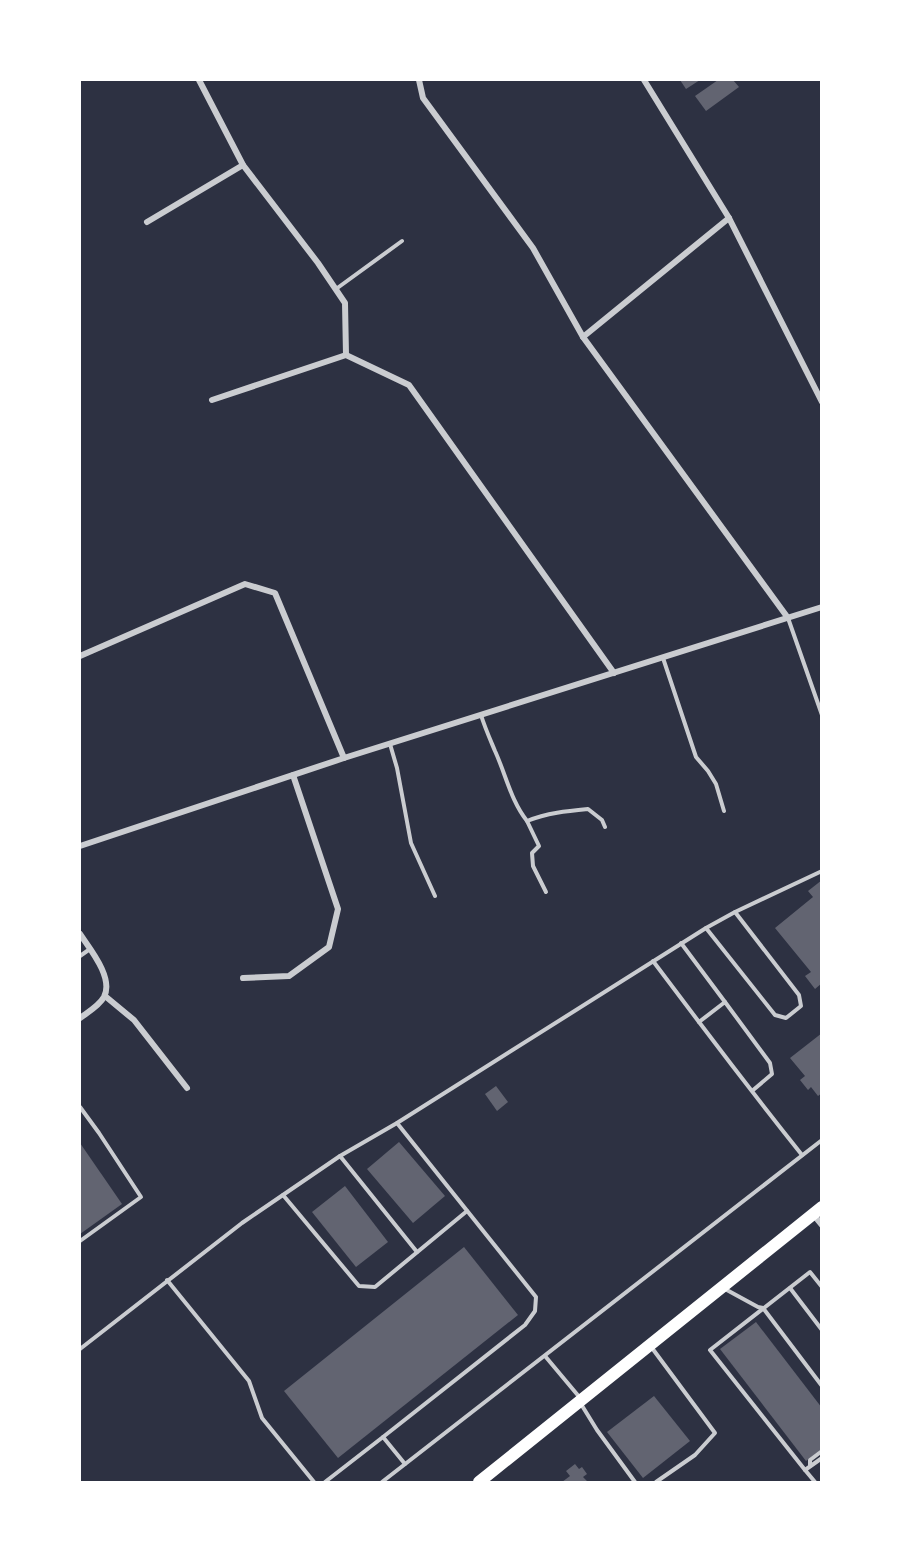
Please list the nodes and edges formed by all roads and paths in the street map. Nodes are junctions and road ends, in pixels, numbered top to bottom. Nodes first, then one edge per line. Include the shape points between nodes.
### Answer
1 (199, 80) edge
2 (419, 80) edge
3 (644, 80) edge
4 (243, 165) junction
5 (729, 218) junction
6 (147, 222) dead end
7 (402, 241) dead end
8 (336, 289) junction
9 (583, 338) junction
10 (346, 355) junction
11 (212, 400) dead end
12 (822, 402) edge
13 (822, 607) edge
14 (788, 618) junction
15 (80, 656) edge
16 (663, 658) junction
17 (614, 673) junction
18 (819, 700) edge
19 (481, 715) junction
20 (822, 715) edge
21 (390, 744) junction
22 (344, 758) junction
23 (293, 775) junction
24 (724, 811) dead end
25 (527, 821) junction
26 (605, 827) dead end
27 (80, 846) edge
28 (822, 872) edge
29 (546, 892) dead end
30 (435, 896) dead end
31 (735, 912) junction
32 (706, 928) junction
33 (80, 934) edge
34 (681, 943) junction
35 (90, 949) junction
36 (80, 956) edge
37 (653, 961) junction
38 (243, 978) dead end
39 (105, 996) junction
40 (725, 1002) junction
41 (80, 1018) edge
42 (699, 1022) junction
43 (187, 1088) dead end
44 (752, 1091) junction
45 (80, 1107) edge
46 (397, 1123) junction
47 (822, 1140) edge
48 (802, 1155) junction
49 (340, 1156) junction
50 (283, 1195) junction
51 (817, 1210) edge
52 (467, 1211) junction
53 (822, 1225) edge
54 (80, 1241) edge
55 (417, 1252) junction
56 (167, 1280) junction
57 (722, 1287) junction
58 (822, 1287) edge
59 (790, 1288) junction
60 (763, 1308) junction
61 (822, 1330) edge
62 (650, 1345) junction
63 (80, 1349) edge
64 (544, 1356) junction
65 (822, 1386) edge
66 (580, 1401) junction
67 (382, 1437) junction
68 (822, 1451) edge
69 (822, 1458) edge
70 (405, 1464) junction
71 (810, 1467) junction
72 (805, 1470) junction
73 (314, 1482) edge
74 (325, 1482) edge
75 (382, 1482) edge
76 (479, 1482) edge
77 (635, 1482) edge
78 (656, 1482) edge
79 (814, 1482) edge

1 - 4 street
2 - 9 street via 423,98 533,248
3 - 5 street
4 - 6 street
4 - 8 street
5 - 9 street
5 - 12 street
7 - 8 lane
8 - 10 street via 345,303
9 - 14 street
10 - 11 street
10 - 17 street via 409,385
13 - 14 street
14 - 16 street
14 - 18 lane
15 - 22 street via 245,584 275,593
16 - 17 street
16 - 24 lane via 696,757 716,784
17 - 19 street
18 - 20 lane
19 - 21 street
19 - 25 lane via 519,812
21 - 22 street
21 - 30 lane via 411,843
22 - 23 street
23 - 27 street
23 - 38 street via 338,909 329,947 289,976
25 - 26 lane via 541,815 588,809
25 - 29 lane via 539,846 532,853 533,866
28 - 31 lane
31 - 32 lane
31 - 32 lane via 799,995 801,1006 786,1018 776,1015
32 - 34 lane
33 - 35 street
34 - 37 lane
34 - 40 lane
35 - 36 lane
35 - 39 street via 106,979
37 - 42 lane
37 - 46 lane
39 - 41 street
39 - 43 street via 134,1020
40 - 42 lane
40 - 44 lane via 770,1063 772,1074
42 - 44 lane
44 - 48 lane
45 - 54 lane via 141,1197
46 - 49 lane
46 - 52 lane
47 - 48 lane
48 - 64 lane
49 - 50 lane
49 - 55 lane
50 - 55 lane via 360,1286 375,1287
50 - 56 lane
51 - 53 street
51 - 57 main road
52 - 55 lane
52 - 67 lane via 536,1297 535,1311 525,1325
56 - 63 lane
56 - 73 lane via 249,1381 262,1418
57 - 60 lane
57 - 62 main road
58 - 59 lane via 810,1272
59 - 60 lane
59 - 61 lane
60 - 65 lane
60 - 72 lane via 710,1350
62 - 66 main road
62 - 78 lane via 715,1433 694,1455
64 - 66 lane
64 - 70 lane
66 - 76 main road
66 - 77 lane
67 - 70 lane
67 - 74 lane
68 - 71 lane via 810,1460
69 - 71 lane
70 - 75 lane
71 - 72 lane
72 - 79 lane

